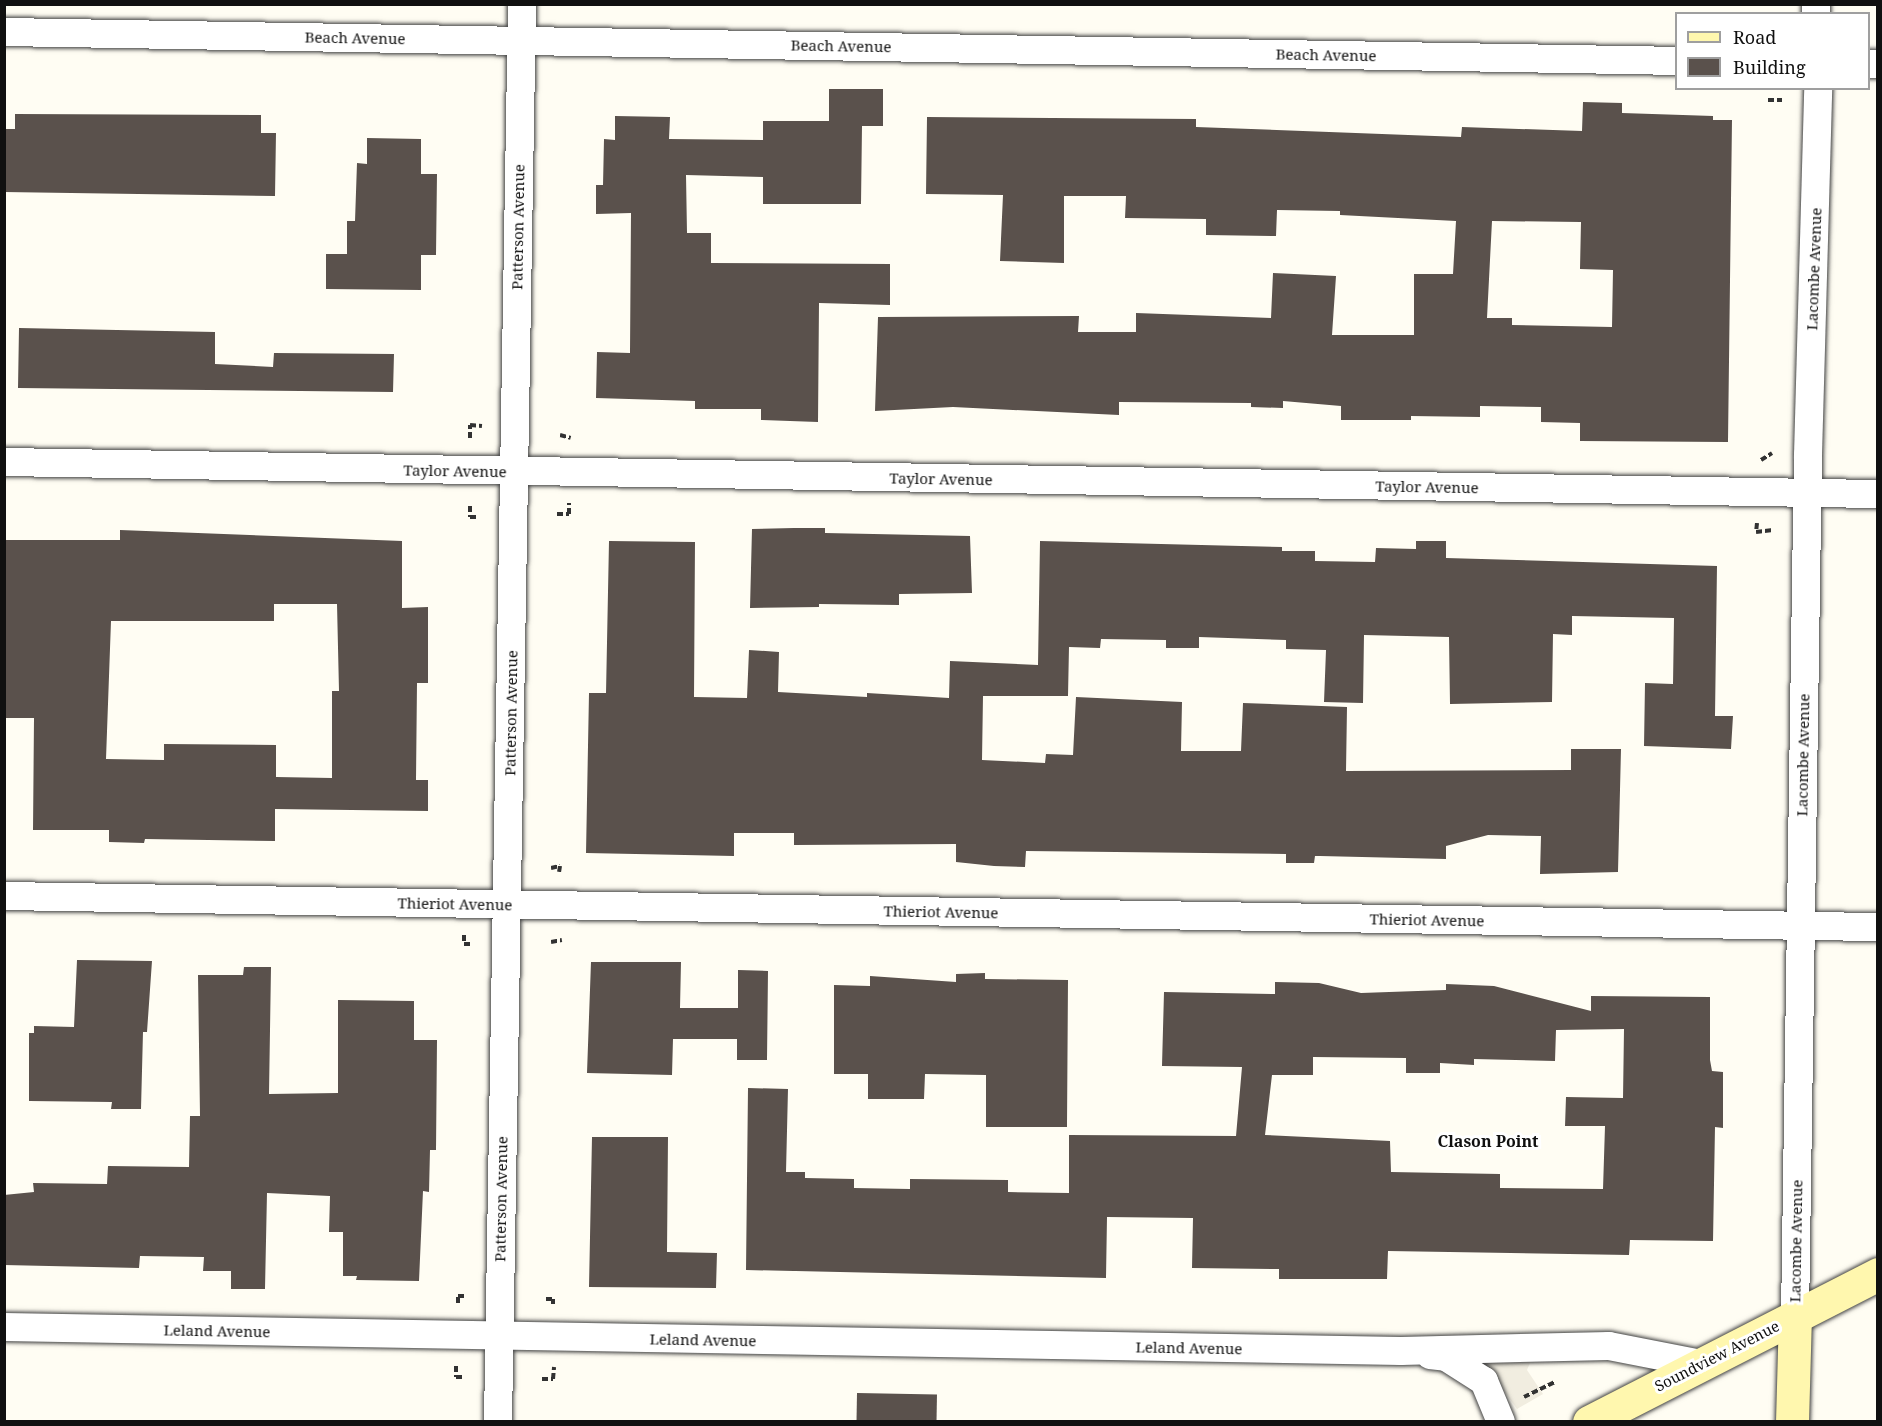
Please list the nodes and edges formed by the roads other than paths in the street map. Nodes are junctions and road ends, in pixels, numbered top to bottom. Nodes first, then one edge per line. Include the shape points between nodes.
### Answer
1 (522, 4) edge
2 (4, 32) edge
3 (522, 41) junction
4 (1675, 61) edge
5 (1818, 90) edge
6 (4, 462) edge
7 (513, 472) junction
8 (1807, 493) junction
9 (1878, 494) edge
10 (4, 896) edge
11 (507, 904) junction
12 (1800, 926) junction
13 (1878, 927) edge
14 (1878, 1274) edge
15 (1795, 1317) junction
16 (4, 1327) edge
17 (499, 1336) junction
18 (1401, 1351) junction
19 (1701, 1364) junction
20 (498, 1422) edge
21 (1501, 1422) edge
22 (1589, 1422) edge
23 (1792, 1422) edge

1 - 3 street, Patterson Avenue
2 - 3 street, Beach Avenue
3 - 4 street, Beach Avenue
3 - 7 street, Patterson Avenue
5 - 8 street, Lacombe Avenue
6 - 7 street, Taylor Avenue
7 - 8 street, Taylor Avenue
7 - 11 street, Patterson Avenue
8 - 9 street, Taylor Avenue
8 - 12 street, Lacombe Avenue
10 - 11 street, Thieriot Avenue
11 - 12 street, Thieriot Avenue
11 - 17 street, Patterson Avenue
12 - 13 street, Thieriot Avenue
12 - 15 street, Lacombe Avenue
14 - 15 main road, Soundview Avenue
15 - 19 main road, Soundview Avenue
15 - 23 main road, Lacombe Avenue
16 - 17 street, Leland Avenue
17 - 18 street, Leland Avenue
17 - 20 street, Patterson Avenue
18 - 19 street, Leland Avenue via 1609,1346
18 - 21 street, Leland Avenue via 1446,1357 1468,1368 1492,1393
19 - 22 main road, Soundview Avenue

